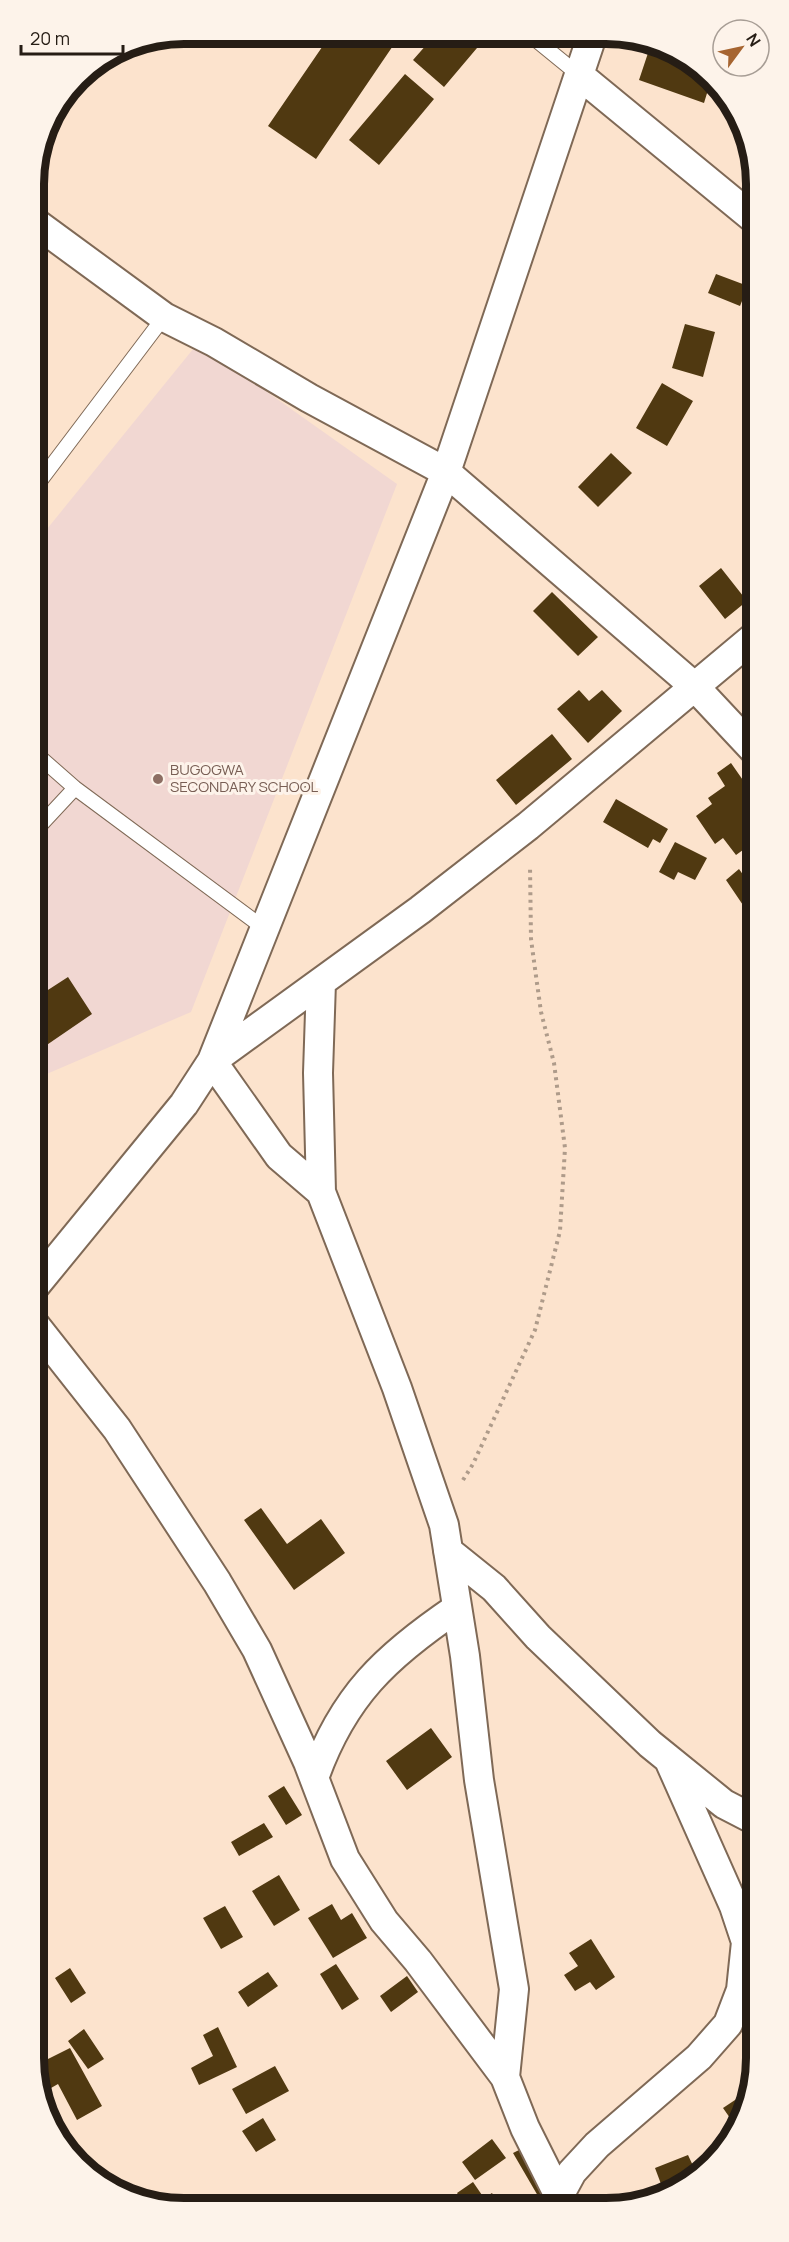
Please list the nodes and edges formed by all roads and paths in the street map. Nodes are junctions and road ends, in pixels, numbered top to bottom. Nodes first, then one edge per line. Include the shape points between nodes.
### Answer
1 (541, 44) edge
2 (589, 44) edge
3 (579, 75) junction
4 (746, 212) edge
5 (44, 229) edge
6 (164, 316) junction
7 (446, 472) junction
8 (44, 476) edge
9 (746, 644) edge
10 (695, 687) junction
11 (746, 741) edge
12 (44, 761) edge
13 (75, 788) junction
14 (44, 821) edge
15 (528, 826) junction
16 (265, 928) junction
17 (321, 982) junction
18 (212, 1061) junction
19 (321, 1192) junction
20 (44, 1275) edge
21 (44, 1336) edge
22 (441, 1518) junction
23 (448, 1551) junction
24 (457, 1608) junction
25 (669, 1760) junction
26 (314, 1778) junction
27 (745, 1815) edge
28 (745, 1939) edge
29 (745, 1977) edge
30 (505, 2077) junction
31 (560, 2198) edge
32 (562, 2198) edge

1 - 3 lane
2 - 3 street
3 - 4 street
3 - 7 street
5 - 6 street
6 - 7 street
6 - 8 lane
7 - 10 street
7 - 16 street
9 - 10 street
10 - 11 street
10 - 15 street
12 - 13 lane
13 - 14 lane
13 - 16 lane
15 - 17 street
15 - 22 path via 532,948 565,1148 560,1231 535,1330 472,1464
16 - 18 street
17 - 18 street
17 - 19 street
18 - 19 street via 279,1156
18 - 20 street via 184,1104
19 - 22 street via 397,1388
21 - 26 street via 117,1429 217,1582 257,1650
22 - 23 street
23 - 24 street
23 - 25 street via 494,1588 538,1637
24 - 26 street via 402,1648 368,1681 343,1716
24 - 30 street via 479,1780 514,1989
25 - 27 street via 724,1804
25 - 28 street
26 - 30 street via 345,1859 384,1922 418,1960
29 - 32 street via 728,2024 699,2057 597,2145 572,2172
30 - 31 street

